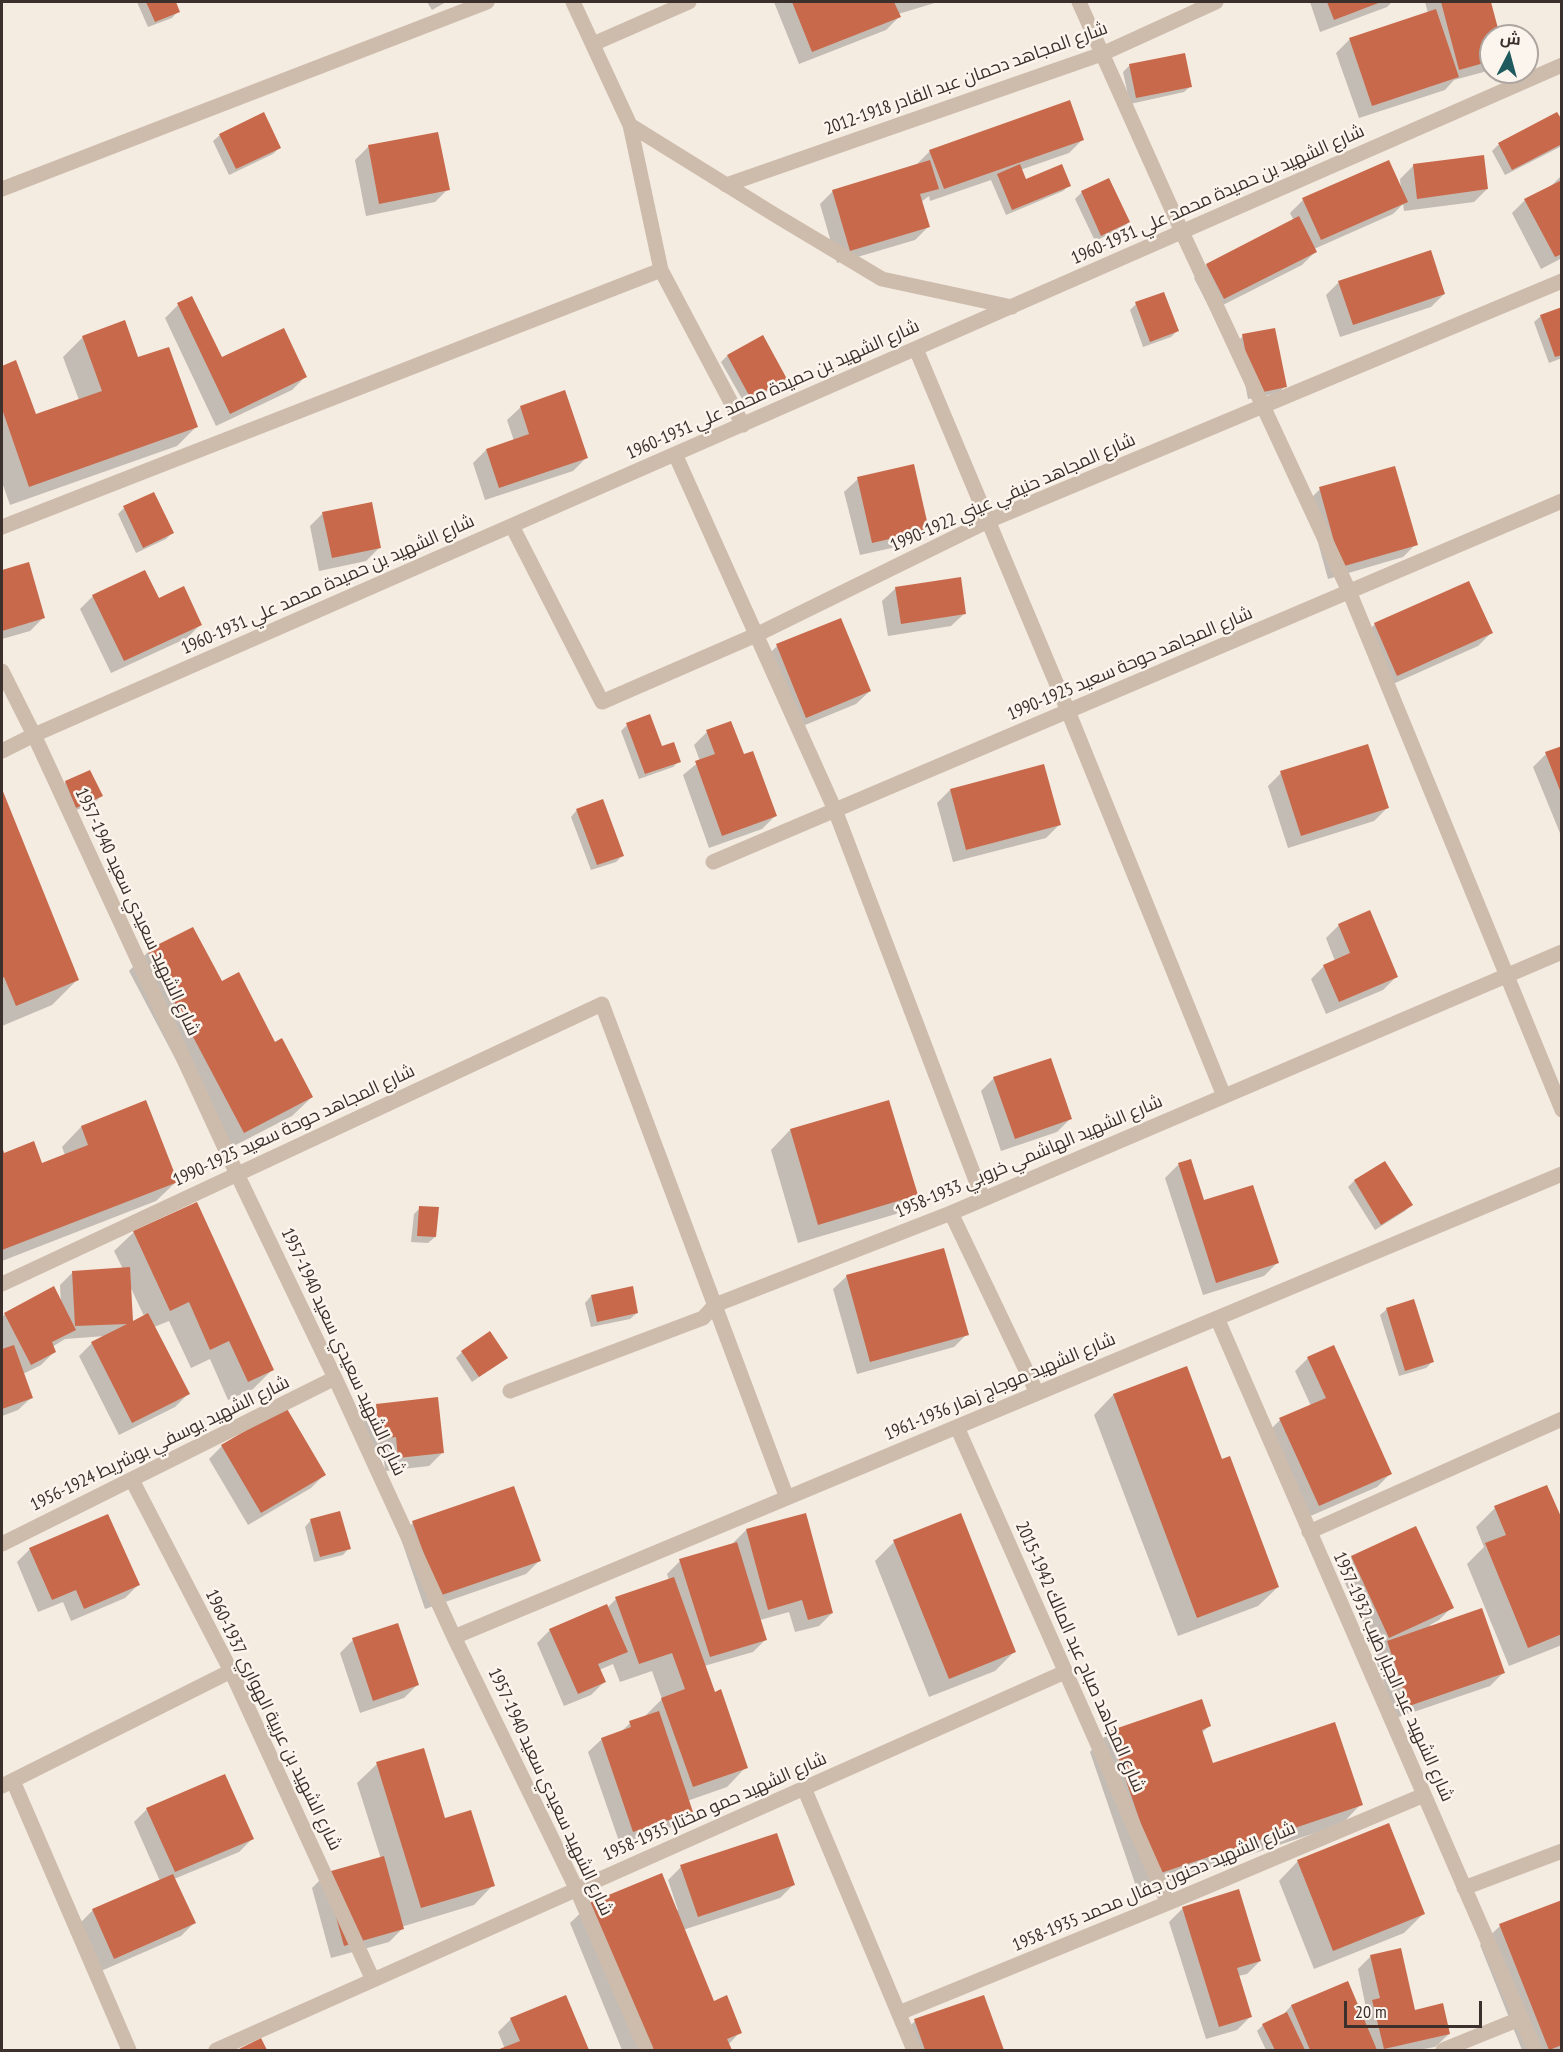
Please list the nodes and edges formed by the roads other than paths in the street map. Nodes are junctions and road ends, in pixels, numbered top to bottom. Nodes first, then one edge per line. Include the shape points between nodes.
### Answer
1 (487, 2) edge
2 (573, 2) edge
3 (689, 2) edge
4 (1079, 2) edge
5 (1216, 2) edge
6 (593, 44) junction
7 (1102, 54) junction
8 (1562, 65) edge
9 (630, 125) junction
10 (726, 185) junction
11 (2, 189) edge
12 (1182, 232) junction
13 (661, 270) junction
14 (1562, 281) edge
15 (1011, 307) junction
16 (916, 349) junction
17 (1263, 407) junction
18 (743, 424) junction
19 (675, 454) junction
20 (1562, 501) edge
21 (988, 521) junction
22 (512, 526) junction
23 (2, 527) edge
24 (1349, 591) junction
25 (756, 635) junction
26 (2, 671) edge
27 (1068, 711) junction
28 (34, 735) junction
29 (2, 751) edge
30 (835, 810) junction
31 (713, 862) dead end
32 (1562, 952) edge
33 (1507, 975) junction
34 (1224, 1096) junction
35 (1562, 1110) edge
36 (237, 1174) junction
37 (1562, 1174) edge
38 (983, 1199) junction
39 (951, 1213) junction
40 (2, 1284) edge
41 (715, 1305) junction
42 (1217, 1318) junction
43 (335, 1378) junction
44 (510, 1391) dead end
45 (1037, 1393) junction
46 (1562, 1419) edge
47 (957, 1427) junction
48 (132, 1480) junction
49 (786, 1498) junction
50 (1309, 1532) junction
51 (2, 1544) edge
52 (454, 1637) junction
53 (231, 1671) junction
54 (1065, 1671) junction
55 (7, 1783) edge
56 (804, 1788) junction
57 (1424, 1795) junction
58 (1562, 1851) edge
59 (1464, 1888) junction
60 (576, 1890) junction
61 (1168, 1903) junction
62 (373, 1980) junction
63 (899, 2013) junction
64 (1522, 2018) junction
65 (129, 2050) edge
66 (216, 2050) edge
67 (646, 2050) edge
68 (914, 2050) edge
69 (1443, 2050) edge
70 (1535, 2050) edge

1 - 11 street
2 - 6 street
3 - 6 street
4 - 7 street
5 - 7 street, شارع المجاهد دحمان عبد القادر 1918-2012
6 - 9 street
7 - 10 street, شارع المجاهد دحمان عبد القادر 1918-2012
7 - 12 street
8 - 12 street, شارع الشهيد بن حميدة محمد علي 1931-1960
9 - 10 street
9 - 13 street
10 - 15 street via 882,279
12 - 15 street, شارع الشهيد بن حميدة محمد علي 1931-1960
12 - 17 street
13 - 18 street
13 - 23 street
14 - 17 street, شارع المجاهد حنيفي عيني 1922-1990
15 - 16 street, شارع الشهيد بن حميدة محمد علي 1931-1960
16 - 18 street, شارع الشهيد بن حميدة محمد علي 1931-1960
16 - 21 street
17 - 21 street, شارع المجاهد حنيفي عيني 1922-1990
17 - 24 street
18 - 19 street, شارع الشهيد بن حميدة محمد علي 1931-1960
19 - 22 street, شارع الشهيد بن حميدة محمد علي 1931-1960
19 - 25 street
20 - 24 street, شارع المجاهد حوحة سعيد 1925-1990
21 - 25 street, شارع المجاهد حنيفي عيني 1922-1990
21 - 27 street
22 - 25 street, شارع المجاهد حنيفي عيني 1922-1990 via 602,702
22 - 28 street, شارع الشهيد بن حميدة محمد علي 1931-1960
24 - 27 street, شارع المجاهد حوحة سعيد 1925-1990
24 - 33 street
25 - 30 street
26 - 28 street, شارع الشهيد سعيدي سعيد 1940-1957
27 - 30 street, شارع المجاهد حوحة سعيد 1925-1990
27 - 34 street
28 - 29 street, شارع الشهيد بن حميدة محمد علي 1931-1960
28 - 36 street, شارع الشهيد سعيدي سعيد 1940-1957
30 - 31 street, شارع المجاهد حوحة سعيد 1925-1990
30 - 38 street
32 - 33 street, شارع الشهيد الهاشمي خروبي 1933-1958
33 - 34 street, شارع الشهيد الهاشمي خروبي 1933-1958
33 - 35 street
34 - 38 street, شارع الشهيد الهاشمي خروبي 1933-1958
36 - 40 street, شارع المجاهد حوحة سعيد 1925-1990
36 - 41 street, شارع المجاهد حوحة سعيد 1925-1990 via 603,1004
36 - 43 street, شارع الشهيد سعيدي سعيد 1940-1957
37 - 42 street, شارع الشهيد موجاج زهار 1936-1961
38 - 39 street, شارع الشهيد الهاشمي خروبي 1933-1958
39 - 41 street, شارع الشهيد الهاشمي خروبي 1933-1958
39 - 45 street
41 - 44 street, شارع الشهيد الهاشمي خروبي 1933-1958 via 703,1318
41 - 49 street
42 - 45 street, شارع الشهيد موجاج زهار 1936-1961
42 - 50 street, شارع الشهيد عبد الجبار طيب 1932-1957
43 - 48 street, شارع الشهيد يوسفي بوشريط 1924-1956
43 - 52 street, شارع الشهيد سعيدي سعيد 1940-1957
45 - 47 street, شارع الشهيد موجاج زهار 1936-1961
46 - 50 street
47 - 49 street, شارع الشهيد موجاج زهار 1936-1961
47 - 54 street, شارع المجاهد صباح عبد المالك 1942-2015
48 - 51 street, شارع الشهيد يوسفي بوشريط 1924-1956
48 - 53 street, شارع الشهيد بن عربية الهواري 1937-1960
49 - 52 street, شارع الشهيد موجاج زهار 1936-1961
50 - 57 street, شارع الشهيد عبد الجبار طيب 1932-1957
52 - 60 street, شارع الشهيد سعيدي سعيد 1940-1957
53 - 55 street
53 - 62 street, شارع الشهيد بن عربية الهواري 1937-1960
54 - 56 street, شارع الشهيد حمو مختار 1935-1958
54 - 61 street, شارع المجاهد صباح عبد المالك 1942-2015
55 - 65 street
56 - 60 street, شارع الشهيد حمو مختار 1935-1958
56 - 63 street
57 - 59 street, شارع الشهيد عبد الجبار طيب 1932-1957
57 - 61 street, شارع الشهيد دحنون جفال محمد 1935-1958
58 - 59 street
59 - 64 street, شارع الشهيد عبد الجبار طيب 1932-1957
60 - 62 street, شارع الشهيد حمو مختار 1935-1958
60 - 67 street, شارع الشهيد سعيدي سعيد 1940-1957
61 - 63 street, شارع الشهيد دحنون جفال محمد 1935-1958
62 - 66 street, شارع الشهيد حمو مختار 1935-1958
63 - 68 street
64 - 69 street
64 - 70 street, شارع الشهيد عبد الجبار طيب 1932-1957

